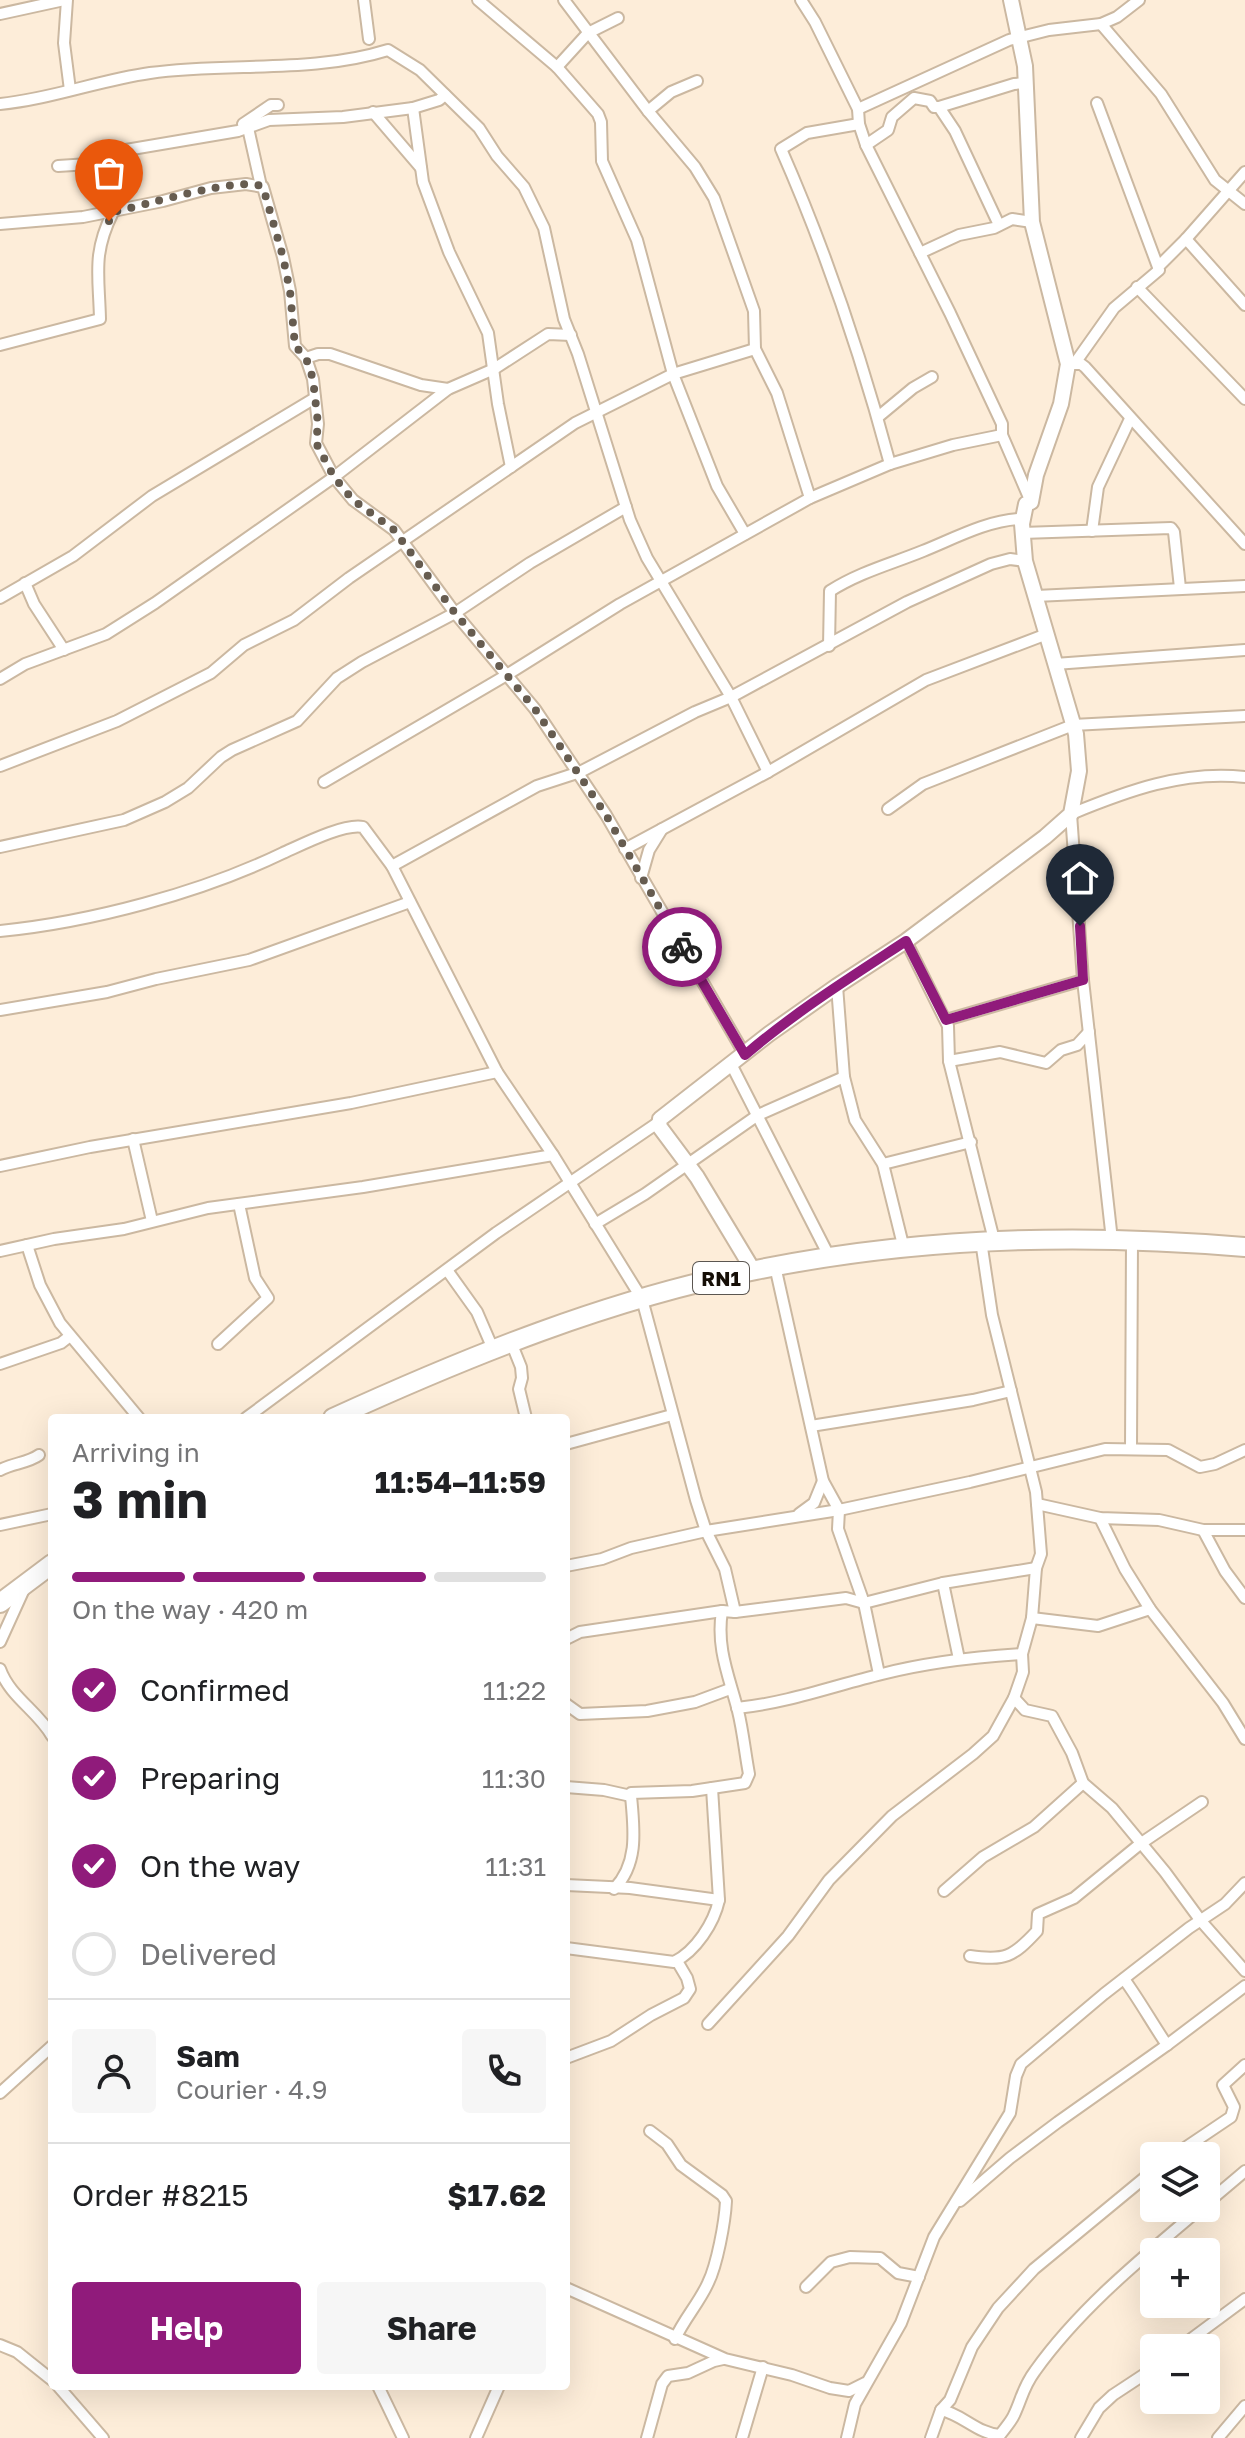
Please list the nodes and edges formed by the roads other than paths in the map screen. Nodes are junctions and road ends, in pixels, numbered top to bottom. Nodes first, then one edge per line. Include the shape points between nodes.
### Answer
1 (65, 0) edge
2 (364, 0) edge
3 (478, 0) edge
4 (564, 0) edge
5 (801, 0) edge
6 (1011, 0) edge
7 (1139, 0) edge
8 (0, 14) edge
9 (618, 18) dead end
10 (1101, 24) junction
11 (588, 33) junction
12 (1021, 37) junction
13 (369, 39) junction
14 (388, 50) junction
15 (351, 57) junction
16 (557, 67) junction
17 (697, 81) dead end
18 (1026, 83) junction
19 (70, 90) junction
20 (445, 95) junction
21 (1097, 103) dead end
22 (0, 104) edge
23 (278, 105) dead end
24 (939, 107) junction
25 (413, 108) junction
26 (858, 109) junction
27 (648, 111) junction
28 (373, 112) junction
29 (859, 124) junction
30 (248, 128) junction
31 (866, 145) junction
32 (58, 166) dead end
33 (421, 169) junction
34 (1245, 172) edge
35 (261, 186) junction
36 (1227, 191) junction
37 (1245, 204) edge
38 (113, 212) junction
39 (1032, 222) junction
40 (0, 224) edge
41 (999, 225) junction
42 (1186, 239) junction
43 (920, 253) junction
44 (1158, 267) junction
45 (1137, 287) junction
46 (1245, 305) edge
47 (571, 335) junction
48 (0, 345) edge
49 (755, 349) junction
50 (306, 358) junction
51 (1072, 364) junction
52 (494, 369) junction
53 (673, 374) junction
54 (932, 377) dead end
55 (448, 389) junction
56 (315, 398) junction
57 (1245, 399) edge
58 (595, 414) junction
59 (878, 417) junction
60 (1130, 419) junction
61 (1002, 435) junction
62 (890, 464) junction
63 (511, 467) junction
64 (334, 477) junction
65 (810, 498) junction
66 (1031, 502) junction
67 (626, 507) junction
68 (1022, 529) junction
69 (1092, 531) junction
70 (745, 534) junction
71 (404, 541) junction
72 (1245, 544) edge
73 (1025, 561) junction
74 (662, 580) junction
75 (25, 583) junction
76 (1245, 586) edge
77 (1180, 588) junction
78 (1036, 596) junction
79 (0, 598) edge
80 (455, 613) junction
81 (1047, 634) junction
82 (829, 646) junction
83 (64, 650) junction
84 (1245, 650) edge
85 (1055, 664) junction
86 (505, 676) junction
87 (0, 679) edge
88 (731, 697) junction
89 (1245, 716) edge
90 (1073, 725) junction
91 (0, 766) edge
92 (580, 772) junction
93 (768, 772) junction
94 (1245, 777) edge
95 (324, 782) dead end
96 (888, 809) dead end
97 (1071, 814) junction
98 (665, 826) junction
99 (0, 847) edge
100 (625, 849) junction
101 (392, 866) junction
102 (641, 878) junction
103 (410, 902) junction
104 (0, 931) edge
105 (906, 941) junction
106 (1083, 980) junction
107 (837, 986) junction
108 (0, 1010) edge
109 (946, 1020) junction
110 (1089, 1032) junction
111 (745, 1055) junction
112 (949, 1061) junction
113 (731, 1064) junction
114 (497, 1072) junction
115 (844, 1077) junction
116 (758, 1115) junction
117 (659, 1122) junction
118 (133, 1139) junction
119 (971, 1142) junction
120 (553, 1155) junction
121 (687, 1163) junction
122 (883, 1164) junction
123 (0, 1166) edge
124 (570, 1184) junction
125 (239, 1204) junction
126 (152, 1221) junction
127 (595, 1224) junction
128 (1112, 1240) junction
129 (988, 1241) junction
130 (1132, 1241) junction
131 (27, 1245) junction
132 (1245, 1247) edge
133 (904, 1249) junction
134 (0, 1251) edge
135 (830, 1258) junction
136 (775, 1266) junction
137 (447, 1270) junction
138 (753, 1270) junction
139 (642, 1299) junction
140 (70, 1336) junction
141 (218, 1344) dead end
142 (502, 1345) junction
143 (0, 1364) edge
144 (1011, 1391) junction
145 (136, 1414) edge
146 (251, 1414) edge
147 (342, 1414) edge
148 (525, 1414) edge
149 (672, 1415) junction
150 (811, 1426) junction
151 (570, 1443) edge
152 (1131, 1448) junction
153 (1245, 1450) edge
154 (39, 1455) dead end
155 (1031, 1467) junction
156 (0, 1470) edge
157 (823, 1481) junction
158 (1037, 1504) junction
159 (839, 1510) junction
160 (48, 1515) edge
161 (791, 1518) junction
162 (1100, 1518) junction
163 (0, 1525) edge
164 (1203, 1530) junction
165 (1245, 1530) edge
166 (706, 1531) junction
167 (570, 1565) edge
168 (48, 1567) edge
169 (1036, 1568) junction
170 (28, 1581) junction
171 (943, 1583) junction
172 (1245, 1598) edge
173 (0, 1603) edge
174 (864, 1603) junction
175 (1150, 1609) junction
176 (722, 1611) junction
177 (735, 1612) junction
178 (1032, 1618) junction
179 (570, 1637) edge
180 (0, 1642) edge
181 (1022, 1654) junction
182 (959, 1659) junction
183 (0, 1669) edge
184 (879, 1674) junction
185 (730, 1689) junction
186 (1014, 1698) junction
187 (570, 1707) edge
188 (737, 1708) junction
189 (48, 1728) edge
190 (1245, 1739) edge
191 (1083, 1783) junction
192 (570, 1788) edge
193 (712, 1788) junction
194 (631, 1796) junction
195 (1202, 1802) dead end
196 (1140, 1844) junction
197 (1245, 1883) edge
198 (570, 1885) edge
199 (614, 1889) junction
200 (944, 1891) dead end
201 (719, 1900) junction
202 (1201, 1921) junction
203 (570, 1949) edge
204 (970, 1956) dead end
205 (677, 1961) junction
206 (1245, 1971) edge
207 (1124, 1979) junction
208 (1245, 1986) edge
209 (708, 2024) dead end
210 (1167, 2045) junction
211 (48, 2050) edge
212 (570, 2057) edge
213 (1245, 2065) edge
214 (0, 2093) edge
215 (650, 2131) dead end
216 (1194, 2142) edge
217 (1245, 2171) edge
218 (1140, 2182) edge
219 (1220, 2192) edge
220 (950, 2209) junction
221 (1185, 2222) edge
222 (919, 2277) junction
223 (806, 2287) dead end
224 (570, 2290) edge
225 (1245, 2299) edge
226 (1198, 2334) edge
227 (675, 2339) junction
228 (0, 2345) edge
229 (725, 2359) junction
230 (763, 2367) junction
231 (48, 2377) edge
232 (1140, 2377) edge
233 (866, 2382) junction
234 (61, 2390) edge
235 (380, 2390) edge
236 (497, 2390) edge
237 (1245, 2406) edge
238 (941, 2410) junction
239 (981, 2434) edge
240 (1003, 2436) edge
241 (103, 2438) edge
242 (403, 2438) edge
243 (476, 2438) edge
244 (647, 2438) edge
245 (742, 2438) edge
246 (847, 2438) edge
247 (931, 2438) edge
248 (1081, 2438) edge
249 (1218, 2438) edge

1 - 8 street
1 - 19 street
2 - 13 street
3 - 16 street
4 - 11 street
5 - 26 street
6 - 12 street
7 - 10 street
9 - 11 street
10 - 12 street
10 - 36 street via 1161,94
11 - 16 street
11 - 27 street
12 - 18 street
12 - 26 street
13 - 14 street
13 - 15 street
14 - 15 street
14 - 20 street via 420,70
15 - 19 street via 291,67 151,73
16 - 53 street via 600,119 602,161 637,240
17 - 27 street via 671,92
18 - 24 street
18 - 39 street
19 - 22 street
20 - 25 street
20 - 47 street via 479,128 524,187 544,228
21 - 44 street
23 - 30 street via 249,117 243,124
24 - 31 street via 914,98 892,117 888,130
24 - 41 street
25 - 28 street
25 - 33 street
26 - 29 street
27 - 49 street via 714,198 754,311
28 - 30 street via 280,119
28 - 33 street
29 - 31 street
29 - 59 street via 807,133 781,149 807,207
30 - 32 street via 126,150 89,164
30 - 35 street
31 - 43 street
33 - 52 street via 449,252 488,333
34 - 36 street
35 - 38 street via 211,188
35 - 50 street via 283,257 295,346
36 - 37 street
36 - 42 street
38 - 40 street
38 - 48 street via 97,267 100,319
39 - 41 street via 1012,219
39 - 51 street
41 - 43 street
42 - 44 street
42 - 46 street
43 - 61 street via 1002,424
44 - 45 street
45 - 51 street
45 - 57 street
47 - 52 street via 548,334
47 - 58 street
49 - 53 street
49 - 65 street via 777,393
50 - 55 street via 330,354
50 - 56 street
51 - 60 street via 1085,367
51 - 66 street
52 - 55 street
52 - 63 street
53 - 58 street
53 - 70 street via 712,475
54 - 59 street
55 - 64 street
56 - 64 street via 316,443
56 - 75 street via 152,496 73,556
58 - 63 street
58 - 67 street
59 - 62 street
60 - 69 street via 1098,487
60 - 72 street
61 - 62 street
61 - 66 street
62 - 65 street
63 - 71 street
64 - 71 street via 353,500
64 - 83 street via 116,628
65 - 70 street
66 - 68 street via 1026,504
67 - 74 street
67 - 80 street
68 - 69 street
68 - 73 street
68 - 82 street via 1018,519 985,527 874,568 830,591
69 - 77 street via 1172,529
70 - 74 street
71 - 80 street
71 - 91 street via 294,620 244,645 211,673 117,721
73 - 78 street
73 - 82 street via 991,564 874,618
74 - 86 street
74 - 88 street
75 - 79 street
75 - 83 street
76 - 77 street
77 - 78 street
78 - 81 street
80 - 86 street
80 - 99 street via 337,678 297,721 221,757 165,802 124,820
81 - 85 street
81 - 93 street via 926,680
82 - 88 street
83 - 87 street
84 - 85 street
85 - 90 street
86 - 92 street
86 - 95 street
88 - 92 street
88 - 93 street
89 - 90 street
90 - 96 street via 923,784
90 - 97 street via 1079,771
92 - 100 street
92 - 101 street via 537,786
93 - 98 street
94 - 97 street via 1158,783
97 - 105 street
97 - 106 street
98 - 100 street
98 - 102 street via 649,850
100 - 102 street
101 - 103 street
101 - 104 street via 363,827 354,826 205,886
102 - 111 street
103 - 108 street via 249,960
103 - 114 street
105 - 107 street
105 - 109 street
106 - 109 street
106 - 110 street
107 - 111 street
107 - 115 street
109 - 112 street
110 - 112 street via 1046,1063 1000,1052
110 - 128 street
111 - 113 street
112 - 119 street
113 - 116 street
113 - 117 street
114 - 118 street via 351,1103
114 - 120 street
115 - 116 street
115 - 122 street via 855,1120
116 - 121 street
116 - 135 street
117 - 121 street
117 - 124 street
118 - 123 street
118 - 126 street
119 - 122 street
119 - 129 street
120 - 124 street
120 - 125 street
121 - 127 street
121 - 138 street
122 - 133 street
124 - 127 street
124 - 137 street
125 - 126 street
125 - 141 street via 255,1278 268,1298
126 - 131 street
127 - 139 street
128 - 129 highway, RN1
128 - 130 highway, RN1
129 - 133 highway, RN1
129 - 144 street via 992,1315
130 - 132 highway, RN1
130 - 152 street
131 - 134 street
131 - 140 street via 40,1285
133 - 135 highway, RN1
135 - 136 highway, RN1
136 - 138 highway, RN1
136 - 150 street
137 - 142 street
137 - 146 street
138 - 139 highway, RN1
139 - 142 highway, RN1
139 - 149 street
140 - 143 street
140 - 145 street
142 - 147 highway, RN1
142 - 148 street via 521,1367
144 - 150 street
144 - 155 street
149 - 151 street
149 - 166 street
150 - 157 street
152 - 153 street via 1168,1450 1200,1467
152 - 155 street via 1093,1451
154 - 156 street
155 - 158 street
155 - 159 street
157 - 159 street
157 - 161 street via 814,1503
158 - 162 street
158 - 169 street via 1041,1554
159 - 161 street
159 - 174 street via 838,1529
160 - 163 street
161 - 166 street
162 - 164 street via 1168,1521
162 - 175 street
164 - 165 street
164 - 172 street
166 - 167 street
166 - 177 street via 725,1569
168 - 170 highway
169 - 171 street
169 - 178 street
170 - 173 highway
170 - 180 street
171 - 174 street
171 - 182 street
174 - 177 street via 846,1598
174 - 184 street
175 - 178 street via 1098,1626
175 - 190 street
176 - 177 street
176 - 179 street
176 - 185 street via 719,1641
178 - 181 street
181 - 182 street
181 - 186 street via 1023,1672
182 - 184 street
183 - 189 street
184 - 188 street
185 - 187 street via 647,1711 580,1714
185 - 188 street
186 - 191 street via 1025,1710 1052,1716
186 - 209 street via 985,1745 892,1816 829,1880 788,1936
188 - 193 street via 748,1779
191 - 196 street via 1112,1808
191 - 200 street via 1034,1827 983,1857
192 - 194 street
193 - 194 street
193 - 201 street
194 - 199 street via 632,1853 624,1879
195 - 196 street
196 - 202 street
196 - 204 street via 1074,1898 1041,1911 1037,1931 1013,1954 999,1959
197 - 202 street
198 - 199 street
199 - 201 street
201 - 205 street via 716,1915
202 - 206 street
202 - 207 street
203 - 205 street
205 - 212 street via 690,1989 684,1998 598,2048
207 - 210 street
207 - 220 street via 1021,2064 1006,2122
208 - 210 street
210 - 220 street via 1010,2158
211 - 214 street
213 - 216 street via 1223,2085 1234,2107 1231,2117
215 - 227 street via 681,2165 726,2201 715,2267
217 - 219 street
218 - 238 street via 1034,2269 998,2308
220 - 222 street
221 - 240 street via 1122,2276 1035,2370
222 - 223 street via 898,2273 880,2258 850,2257 831,2262
222 - 233 street via 901,2323
224 - 227 street
225 - 226 street
227 - 229 street
228 - 231 street
229 - 230 street
229 - 244 street via 668,2376
230 - 233 street via 842,2390
230 - 245 street
232 - 248 street via 1099,2408
233 - 246 street
234 - 241 street
235 - 242 street
236 - 243 street
237 - 249 street
238 - 239 street via 961,2417
238 - 247 street
239 - 240 street

